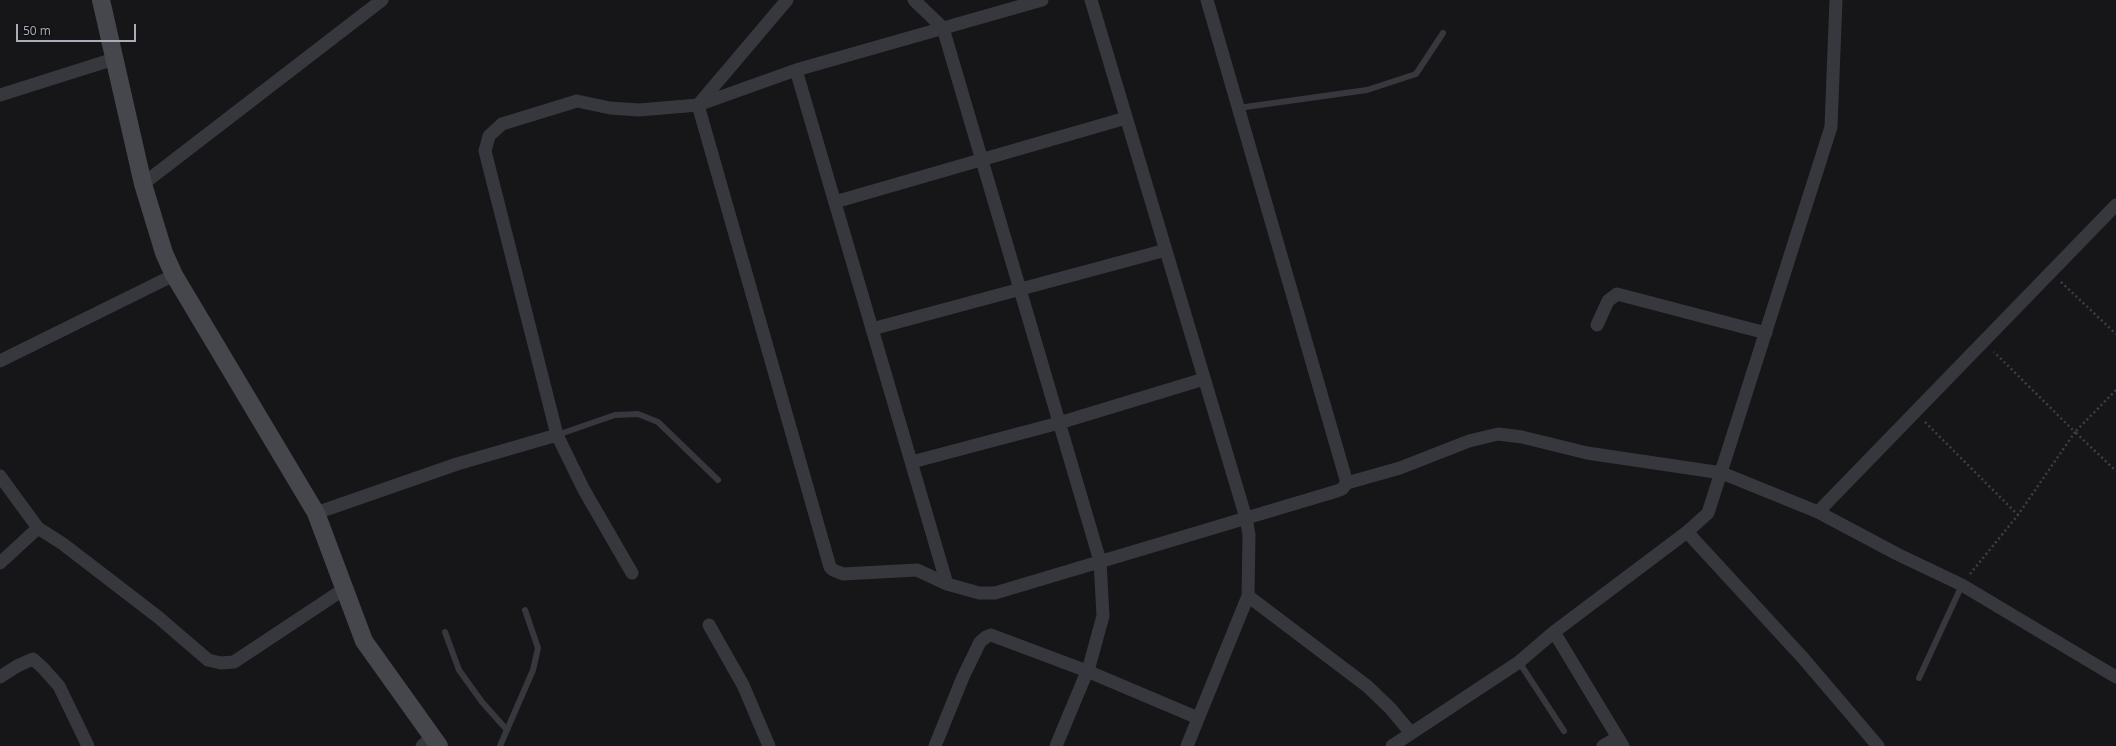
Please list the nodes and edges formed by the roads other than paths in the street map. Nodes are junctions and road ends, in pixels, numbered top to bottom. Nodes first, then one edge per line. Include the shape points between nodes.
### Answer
1 (100, 0) edge
2 (382, 0) edge
3 (787, 0) edge
4 (914, 0) edge
5 (1091, 0) edge
6 (1207, 0) edge
7 (1836, 0) edge
8 (1034, 1) edge
9 (943, 28) junction
10 (1443, 33) dead end
11 (114, 59) junction
12 (796, 70) junction
13 (0, 95) edge
14 (698, 105) junction
15 (1238, 108) junction
16 (1126, 118) junction
17 (981, 159) junction
18 (143, 184) junction
19 (835, 202) junction
20 (2116, 205) edge
21 (1166, 250) junction
22 (174, 275) junction
23 (1020, 290) junction
24 (1597, 325) dead end
25 (872, 329) junction
26 (1766, 333) junction
27 (0, 361) edge
28 (1204, 378) junction
29 (1059, 423) junction
30 (557, 435) junction
31 (912, 462) junction
32 (1722, 472) junction
33 (0, 476) edge
34 (718, 480) dead end
35 (1347, 483) junction
36 (1818, 512) junction
37 (316, 513) junction
38 (1246, 518) junction
39 (38, 528) junction
40 (1687, 532) junction
41 (1100, 561) junction
42 (0, 564) edge
43 (632, 574) dead end
44 (947, 584) junction
45 (1962, 585) junction
46 (344, 589) junction
47 (1248, 596) junction
48 (525, 610) dead end
49 (709, 625) dead end
50 (445, 632) dead end
51 (1554, 632) junction
52 (1519, 662) junction
53 (1087, 671) junction
54 (0, 677) edge
55 (2116, 677) edge
56 (1919, 678) dead end
57 (1198, 718) junction
58 (507, 730) junction
59 (1564, 731) dead end
60 (1411, 734) junction
61 (1620, 742) edge
62 (431, 743) edge
63 (88, 746) edge
64 (500, 746) edge
65 (769, 746) edge
66 (935, 746) edge
67 (1056, 746) edge
68 (1187, 746) edge
69 (1393, 746) edge
70 (1603, 746) edge
71 (1878, 746) edge

1 - 11 street
2 - 18 street
3 - 14 street
4 - 9 street
5 - 16 street
6 - 15 street
7 - 26 street via 1831,127
8 - 9 street
9 - 12 street
9 - 17 street
10 - 15 lane via 1416,74 1367,90
11 - 13 street
11 - 18 street
12 - 14 street
12 - 19 street
14 - 30 street via 639,110 610,108 577,101 502,124 490,136 485,152
14 - 44 street via 830,566 843,574 917,570
15 - 35 street
16 - 17 street
16 - 21 street
17 - 19 street
17 - 23 street
18 - 22 street via 164,253
19 - 25 street
20 - 36 street
21 - 23 street
21 - 28 street
22 - 27 street
22 - 37 street
23 - 25 street
23 - 29 street
24 - 26 street via 1608,301 1617,294
25 - 31 street
26 - 32 street
28 - 29 street
28 - 38 street
29 - 31 street
29 - 41 street
30 - 34 lane via 614,414 638,414 658,422
30 - 37 street via 457,464
30 - 43 street via 584,490
31 - 44 street
32 - 35 street via 1587,453 1522,437 1498,434 1470,441 1400,468
32 - 36 street
32 - 40 street via 1708,513
33 - 39 street
35 - 38 street via 1342,489
36 - 45 street
37 - 46 street
38 - 41 street
38 - 47 street via 1250,554
39 - 42 street
39 - 46 street via 158,617 208,660 221,663 234,662
40 - 51 street
40 - 71 street via 1803,658
41 - 44 street via 995,593 979,593
41 - 53 street via 1103,616
45 - 55 street
45 - 56 lane
46 - 62 street via 364,641
47 - 57 street
47 - 60 street via 1367,686 1390,708
48 - 58 lane via 538,648 533,670
49 - 65 street via 743,685
50 - 58 lane via 459,670 482,702
51 - 52 street
51 - 61 street
52 - 59 lane
52 - 60 street
53 - 57 street
53 - 66 street via 998,637 986,636 980,642 963,677
53 - 67 street
54 - 63 street via 33,659 58,686
57 - 68 street
58 - 64 lane
60 - 69 street
61 - 70 street

